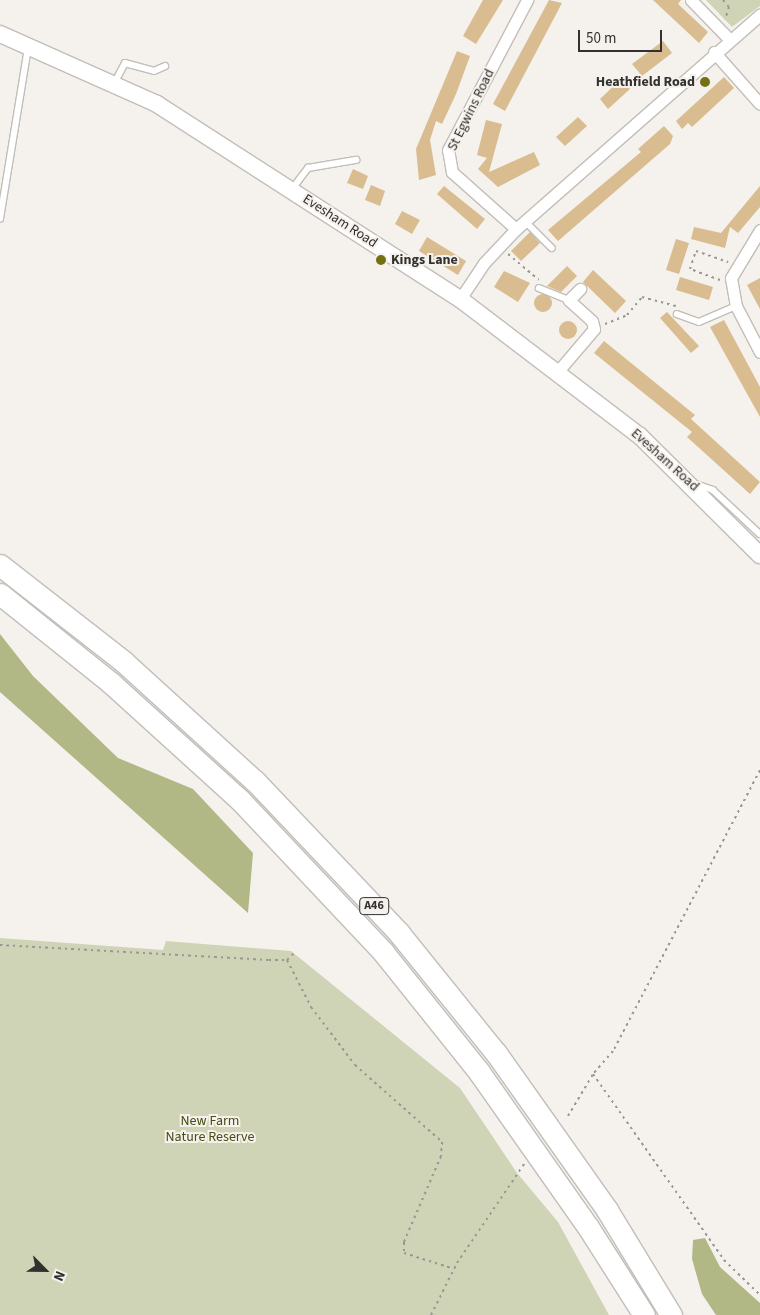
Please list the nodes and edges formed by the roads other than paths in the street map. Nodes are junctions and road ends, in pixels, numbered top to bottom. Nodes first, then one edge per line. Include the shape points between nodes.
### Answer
1 (527, 0) edge
2 (691, 0) edge
3 (760, 15) edge
4 (0, 34) edge
5 (725, 34) junction
6 (28, 46) junction
7 (714, 52) junction
8 (164, 66) dead end
9 (114, 84) junction
10 (760, 104) edge
11 (356, 160) dead end
12 (292, 190) junction
13 (0, 218) edge
14 (520, 225) junction
15 (760, 230) edge
16 (552, 248) dead end
17 (539, 288) dead end
18 (580, 289) dead end
19 (460, 299) junction
20 (569, 300) junction
21 (736, 306) junction
22 (677, 314) dead end
23 (760, 352) edge
24 (559, 370) junction
25 (689, 482) junction
26 (760, 534) edge
27 (760, 555) edge
28 (0, 565) edge
29 (0, 594) edge
30 (644, 1315) edge
31 (671, 1315) edge

1 - 14 street, St Egwins Road via 448,150 452,172
2 - 5 street
3 - 5 street
4 - 6 main road, Evesham Road
5 - 7 street
6 - 9 main road, Evesham Road
6 - 13 lane
7 - 10 street
7 - 14 street
8 - 9 lane via 154,71 125,63
9 - 12 main road, Evesham Road via 157,104
11 - 12 lane via 308,168
12 - 19 main road, Evesham Road
14 - 16 lane
14 - 19 street via 499,246
15 - 21 street via 735,265 731,283
17 - 20 lane
18 - 20 street
19 - 24 main road, Evesham Road
20 - 24 street via 594,329
21 - 22 lane via 699,322
21 - 23 street
24 - 25 main road, Evesham Road
25 - 26 lane via 713,490
25 - 27 main road, Evesham Road
28 - 31 highway, A46 via 124,662 255,780 399,933 502,1061 607,1210
29 - 30 highway, A46 via 111,683 240,800 383,952 480,1072 588,1227

